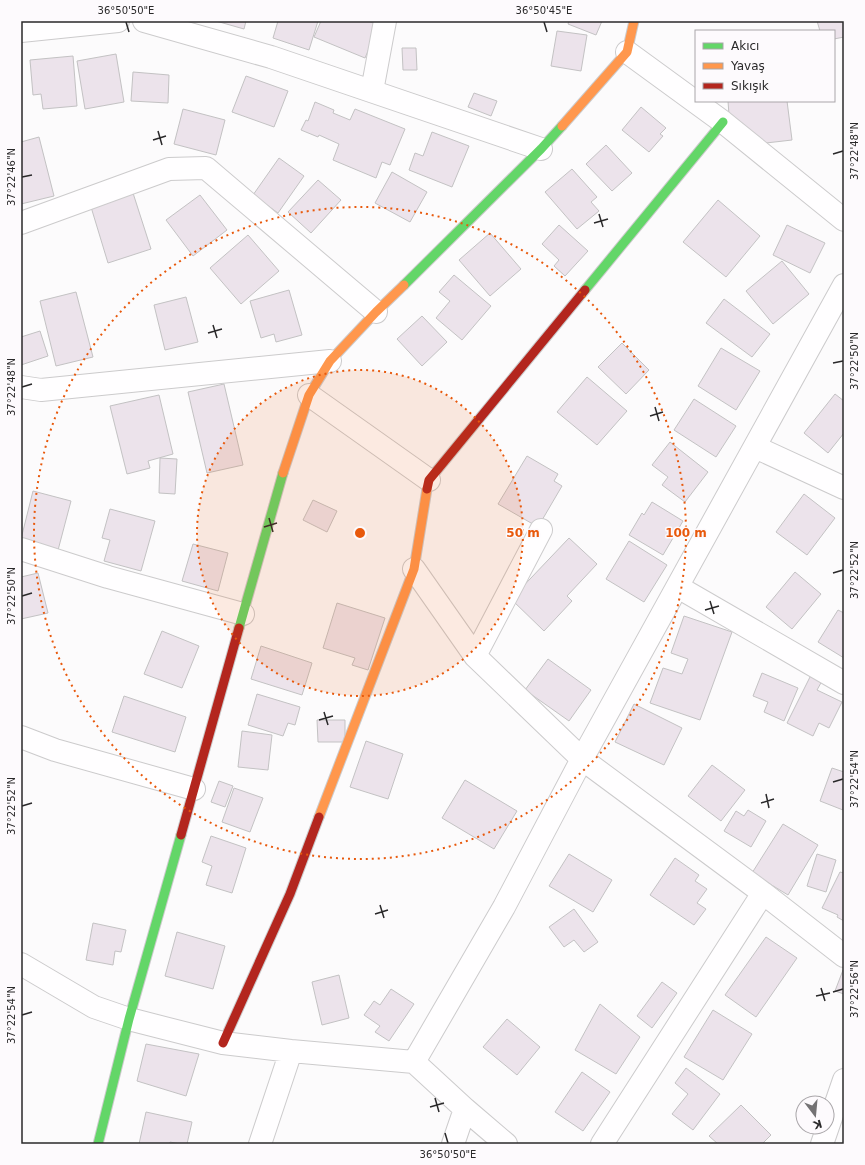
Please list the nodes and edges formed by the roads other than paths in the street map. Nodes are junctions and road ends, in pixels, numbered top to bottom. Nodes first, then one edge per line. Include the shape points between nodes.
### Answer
1 (118, 21) edge
2 (144, 21) edge
3 (385, 21) edge
4 (634, 21) edge
5 (21, 31) edge
6 (627, 52) junction
7 (372, 91) junction
8 (695, 102) edge
9 (696, 102) edge
10 (723, 122) junction
11 (541, 149) junction
12 (844, 220) edge
13 (21, 223) edge
14 (844, 285) edge
15 (376, 312) junction
16 (330, 361) junction
17 (21, 387) edge
18 (309, 395) junction
19 (755, 447) junction
20 (429, 480) junction
21 (844, 488) edge
22 (541, 530) dead end
23 (21, 549) edge
24 (414, 569) junction
25 (678, 587) junction
26 (243, 614) junction
27 (475, 656) junction
28 (844, 682) edge
29 (21, 737) edge
30 (582, 759) junction
31 (194, 789) junction
32 (763, 894) junction
33 (844, 956) edge
34 (21, 964) edge
35 (129, 1019) junction
36 (223, 1043) junction
37 (291, 1051) junction
38 (414, 1062) junction
39 (844, 1080) edge
40 (465, 1109) junction
41 (98, 1144) edge
42 (260, 1144) edge
43 (453, 1144) edge
44 (506, 1144) edge
45 (602, 1144) edge
46 (822, 1144) edge

1 - 5 street
2 - 7 street via 271,57
3 - 7 street
4 - 6 street
6 - 8 street
6 - 11 street
7 - 11 street
9 - 10 street
10 - 12 street
10 - 20 street
11 - 15 street
13 - 15 street via 169,169 206,168
14 - 19 street
15 - 16 street
16 - 17 street via 41,390
16 - 18 street
18 - 20 street
18 - 26 street via 280,482
19 - 21 street
19 - 25 street
20 - 24 street
22 - 27 street
23 - 26 street via 108,577
24 - 27 street
24 - 36 street via 290,894
25 - 28 street
25 - 30 street
26 - 31 street
27 - 30 street
29 - 31 street via 55,750
30 - 32 street
30 - 38 street via 504,907
31 - 35 street
32 - 33 street
32 - 45 street
34 - 35 street via 94,1007
35 - 36 street
35 - 41 street
36 - 37 street
37 - 38 street
37 - 42 street
38 - 40 street
39 - 46 street
40 - 43 street
40 - 44 street

